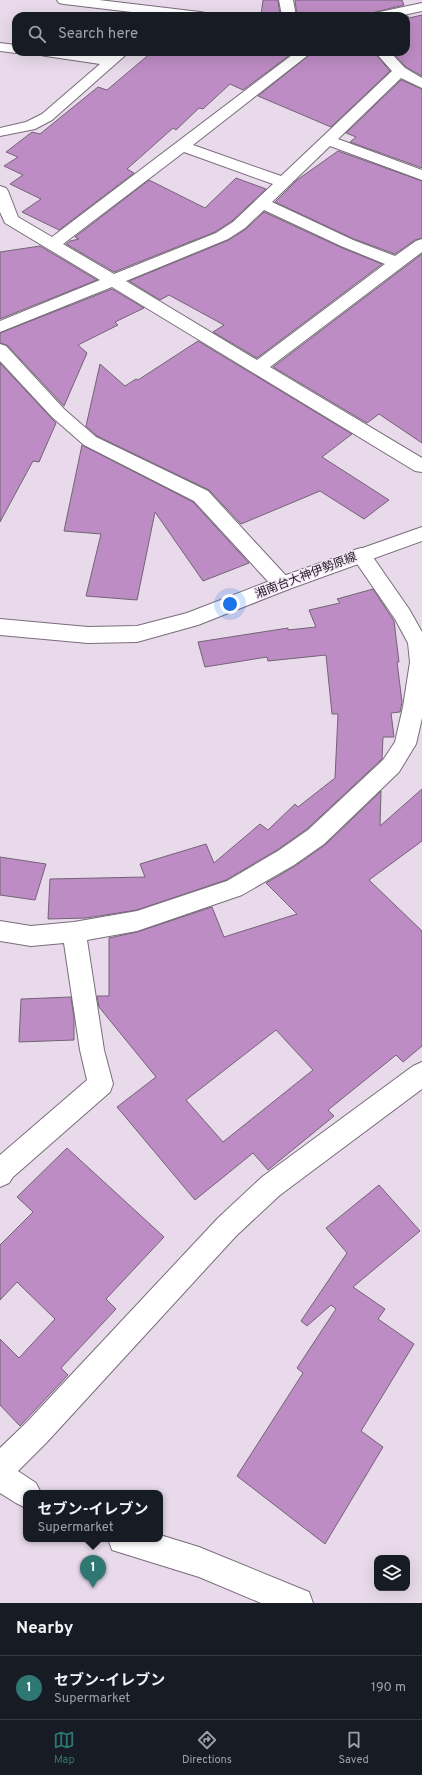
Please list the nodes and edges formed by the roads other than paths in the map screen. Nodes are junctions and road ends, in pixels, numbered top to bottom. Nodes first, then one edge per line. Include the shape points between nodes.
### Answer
1 (64, 0) edge
2 (286, 0) edge
3 (132, 4) edge
4 (422, 7) edge
5 (159, 12) edge
6 (288, 12) edge
7 (399, 12) edge
8 (0, 47) edge
9 (12, 48) edge
10 (103, 56) edge
11 (300, 56) edge
12 (386, 56) edge
13 (117, 57) edge
14 (400, 71) junction
15 (422, 84) edge
16 (0, 132) edge
17 (328, 140) junction
18 (182, 146) junction
19 (422, 175) edge
20 (283, 182) junction
21 (0, 191) edge
22 (261, 203) junction
23 (5, 221) edge
24 (422, 244) edge
25 (52, 245) junction
26 (397, 263) junction
27 (114, 282) junction
28 (0, 327) edge
29 (0, 350) edge
30 (258, 368) junction
31 (422, 466) edge
32 (422, 534) edge
33 (361, 556) junction
34 (282, 584) junction
35 (0, 627) edge
36 (0, 931) edge
37 (74, 932) junction
38 (422, 1074) edge
39 (0, 1174) edge
40 (0, 1468) edge
41 (0, 1476) edge
42 (23, 1491) edge
43 (132, 1542) edge
44 (298, 1603) edge

1 - 3 street
2 - 6 street
3 - 5 street
4 - 7 street
8 - 9 street
10 - 13 street
11 - 18 street
12 - 14 street
13 - 16 street via 47,118 30,126
14 - 15 street
14 - 17 street
17 - 19 street
17 - 20 street
18 - 20 street
18 - 25 street
20 - 22 street
21 - 23 street
22 - 26 street
22 - 27 street via 239,225 222,236
23 - 25 street
24 - 26 street
25 - 27 street
26 - 30 street
27 - 28 street
27 - 30 street
29 - 34 street via 58,413 90,441 201,496
30 - 31 street
32 - 33 street, 湘南台大神伊勢原線
33 - 34 street, 湘南台大神伊勢原線
33 - 37 street via 402,614 418,643 420,662 414,707 405,744 391,766 316,837 234,888 137,921
34 - 35 street, 湘南台大神伊勢原線 via 191,620 137,634 88,635
36 - 37 street via 31,936
37 - 39 street via 92,1050 101,1084
38 - 40 street via 266,1191 227,1227 37,1432
41 - 42 street
43 - 44 street via 199,1562

